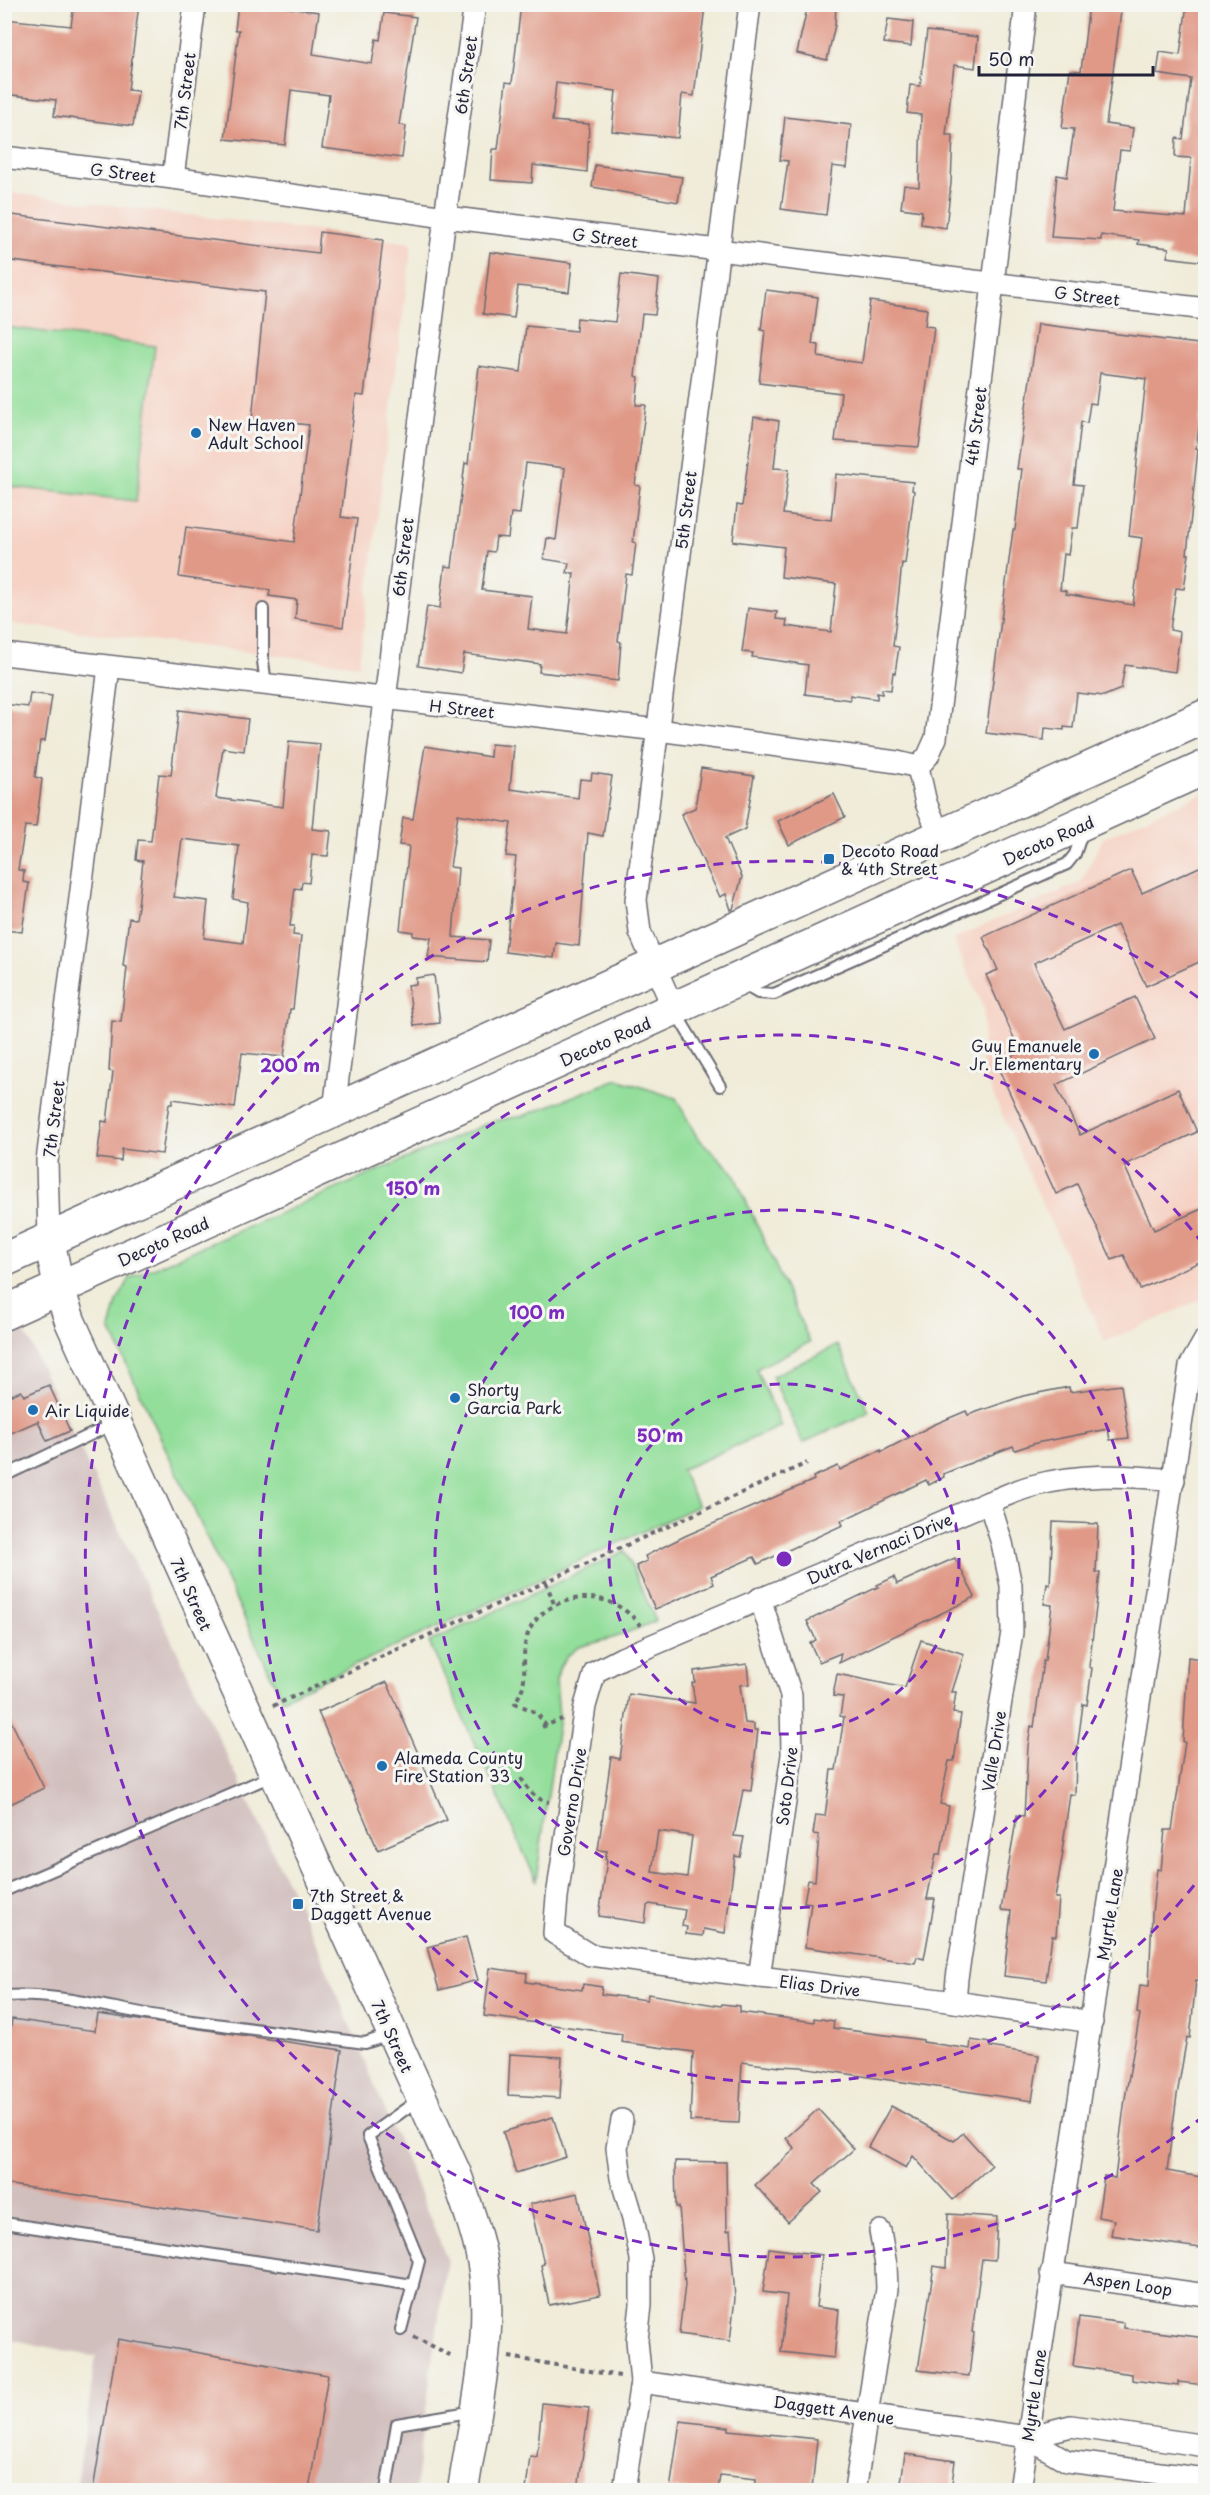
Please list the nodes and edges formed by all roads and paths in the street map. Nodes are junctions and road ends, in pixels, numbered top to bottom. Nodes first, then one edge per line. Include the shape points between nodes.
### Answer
1 (195, 4) edge
2 (475, 4) edge
3 (750, 4) edge
4 (1026, 4) edge
5 (4, 157) edge
6 (173, 178) junction
7 (445, 217) junction
8 (718, 250) junction
9 (993, 284) junction
10 (1206, 309) edge
11 (264, 609) dead end
12 (4, 654) edge
13 (109, 667) junction
14 (266, 685) junction
15 (384, 699) junction
16 (1206, 716) edge
17 (658, 730) junction
18 (918, 767) junction
19 (1206, 767) edge
20 (941, 838) junction
21 (655, 966) junction
22 (674, 1010) junction
23 (720, 1086) dead end
24 (334, 1110) junction
25 (49, 1239) junction
26 (4, 1260) edge
27 (59, 1288) junction
28 (4, 1313) edge
29 (1204, 1339) edge
30 (115, 1423) junction
31 (807, 1463) dead end
32 (4, 1476) edge
33 (1174, 1480) junction
34 (989, 1502) junction
35 (546, 1582) junction
36 (760, 1598) junction
37 (554, 1604) junction
38 (654, 1645) junction
39 (595, 1672) joint
40 (248, 1717) junction
41 (546, 1726) dead end
42 (274, 1775) junction
43 (521, 1778) dead end
44 (571, 1806) junction
45 (4, 1891) edge
46 (554, 1933) joint
47 (759, 1977) junction
48 (4, 1996) edge
49 (955, 2002) junction
50 (1092, 2022) junction
51 (392, 2034) junction
52 (421, 2098) junction
53 (622, 2120) dead end
54 (4, 2223) edge
55 (880, 2231) dead end
56 (1051, 2273) junction
57 (413, 2285) junction
58 (1206, 2295) edge
59 (401, 2330) joint
60 (484, 2354) junction
61 (454, 2356) dead end
62 (641, 2382) junction
63 (475, 2410) junction
64 (867, 2414) junction
65 (1027, 2437) junction
66 (1206, 2446) edge
67 (1206, 2479) edge
68 (386, 2490) edge
69 (463, 2490) edge
70 (624, 2490) edge
71 (855, 2490) edge
72 (1020, 2490) edge

1 - 6 street, 7th Street
2 - 7 street, 6th Street
3 - 8 street, 5th Street
4 - 9 street, 4th Street
5 - 6 street, G Street
6 - 7 street, G Street
7 - 8 street, G Street
7 - 15 street, 6th Street
8 - 9 street, G Street
8 - 17 street, 5th Street
9 - 10 street, G Street
9 - 18 street, 4th Street via 936,738
11 - 14 lane
12 - 13 street, H Street
13 - 14 street, H Street
13 - 25 street, 7th Street via 47,1161
14 - 15 street, H Street
15 - 17 street, H Street
15 - 24 street, 6th Street
16 - 20 main road
17 - 18 street, H Street
17 - 21 street, 5th Street via 636,900 640,932
18 - 20 street via 926,803
19 - 22 main road, Decoto Road
20 - 21 main road
21 - 22 street, 5th Street
21 - 24 main road
22 - 23 lane
22 - 27 main road, Decoto Road
24 - 25 main road
25 - 26 main road
25 - 27 street, 7th Street
27 - 28 main road, Decoto Road
27 - 30 street, 7th Street
29 - 33 street, Myrtle Lane via 1190,1366
30 - 32 lane
30 - 40 street, 7th Street
31 - 35 path
33 - 34 street, Dutra Vernaci Drive via 1127,1475 1075,1477 1031,1486
33 - 50 street, Myrtle Lane
34 - 36 street, Dutra Vernaci Drive
34 - 49 street, Valle Drive via 1011,1585 1012,1632
35 - 37 path
35 - 40 path
36 - 38 street, Dutra Vernaci Drive
36 - 47 street, Soto Drive via 791,1695 792,1755
37 - 38 path via 584,1597 616,1606 635,1618
37 - 41 path via 536,1619 526,1638 523,1685 515,1703 537,1713
38 - 39 street, Dutra Vernaci Drive
39 - 44 street, Governo Drive via 585,1706
40 - 42 street, 7th Street
42 - 45 lane
42 - 51 street, 7th Street
43 - 44 path via 530,1793 541,1800
44 - 46 street, Governo Drive
46 - 47 street, Elias Drive via 590,1955
47 - 49 street, Elias Drive
48 - 51 lane via 78,2002 365,2043
49 - 50 street, Elias Drive
50 - 56 street, Myrtle Lane
51 - 52 street, 7th Street
52 - 57 lane via 368,2136 419,2261
52 - 60 street, 7th Street via 473,2222 484,2270
53 - 62 street via 617,2148 621,2178 641,2259 637,2340
54 - 57 lane
55 - 64 street via 887,2289
56 - 58 street, Aspen Loop
56 - 65 street, Myrtle Lane
57 - 59 lane
59 - 61 path
60 - 62 path via 608,2373
60 - 63 street, 7th Street
62 - 64 street, Daggett Avenue
62 - 70 street
63 - 68 lane via 397,2424
63 - 69 street, 7th Street
64 - 65 street, Daggett Avenue
64 - 71 street
65 - 66 street, Daggett Avenue via 1071,2426
65 - 67 street, Daggett Avenue via 1067,2462
65 - 72 street, Myrtle Lane

